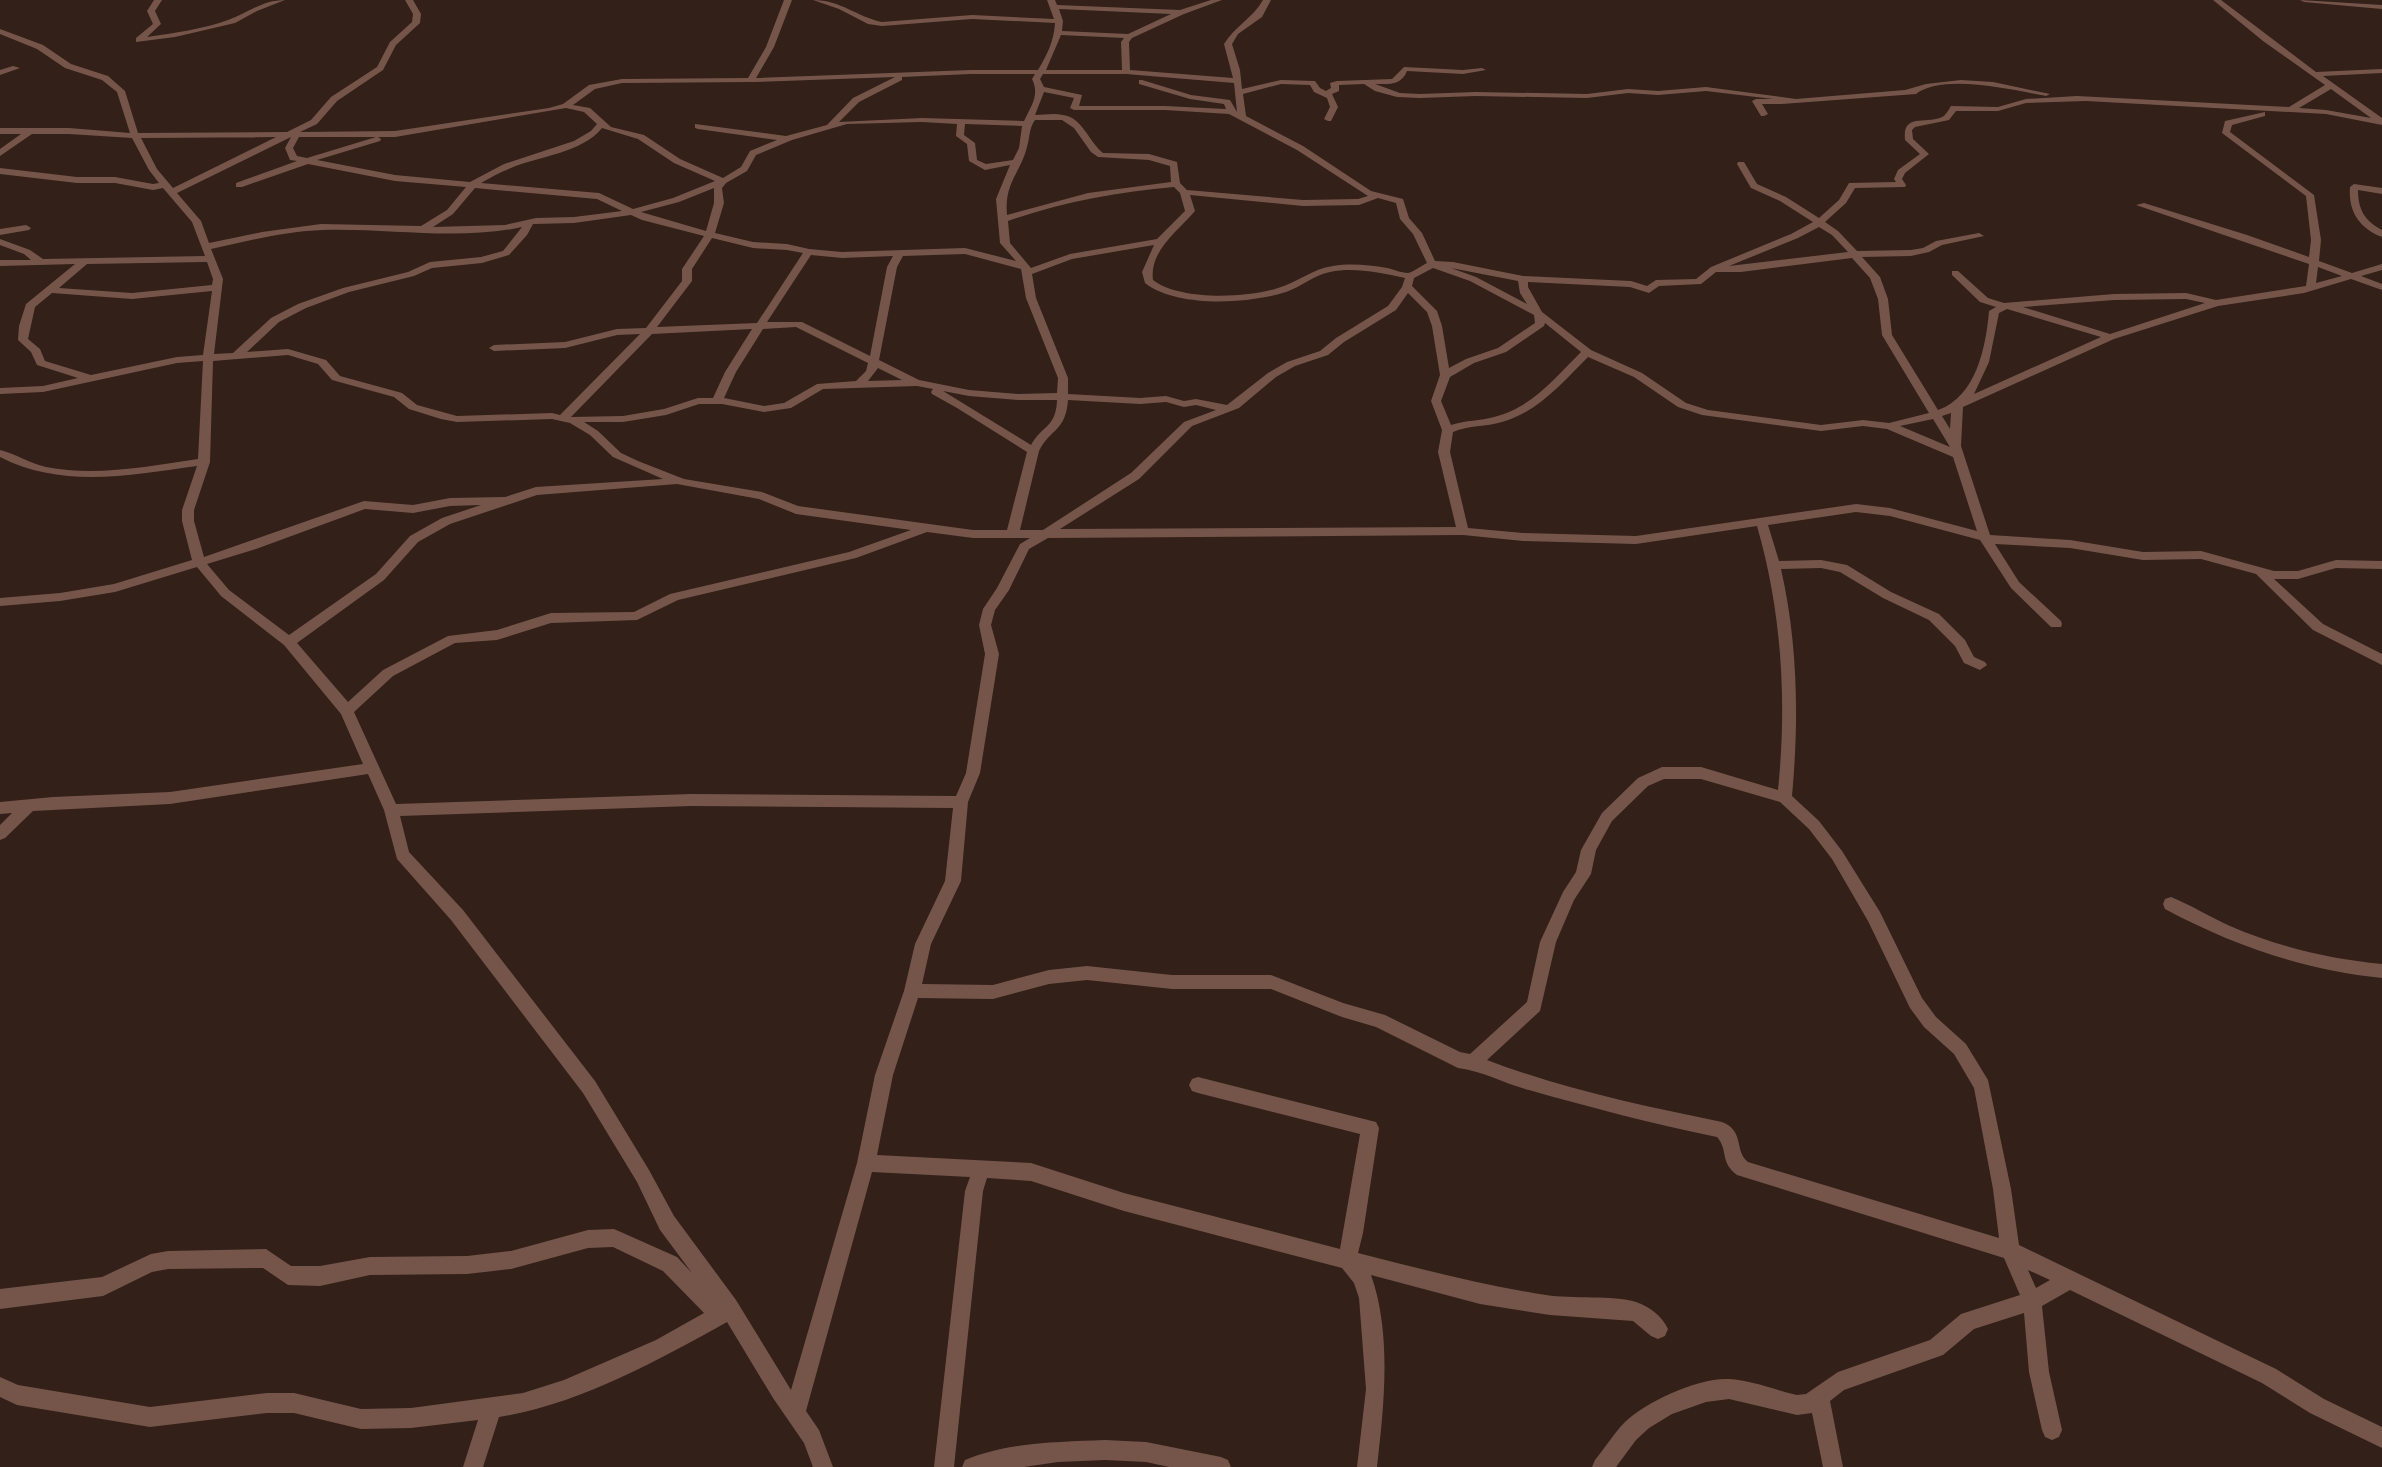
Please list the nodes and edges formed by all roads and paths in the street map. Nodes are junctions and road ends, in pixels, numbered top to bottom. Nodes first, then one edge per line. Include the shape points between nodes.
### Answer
1 (158, 0) edge
2 (281, 0) edge
3 (409, 0) edge
4 (788, 0) edge
5 (817, 0) edge
6 (1219, 0) edge
7 (1267, 0) edge
8 (2217, 0) edge
9 (2304, 0) edge
10 (1200, 3) edge
11 (1053, 4) edge
12 (2382, 7) edge
13 (1181, 12) junction
14 (1059, 21) junction
15 (0, 32) edge
16 (1060, 33) junction
17 (1129, 36) junction
18 (16, 68) dead end
19 (1482, 70) dead end
20 (2382, 71) edge
21 (1122, 72) junction
22 (0, 73) edge
23 (1041, 73) junction
24 (906, 74) junction
25 (2314, 74) junction
26 (751, 80) junction
27 (1237, 80) junction
28 (1367, 83) junction
29 (2330, 86) junction
30 (1041, 89) junction
31 (1240, 92) junction
32 (1328, 93) junction
33 (1792, 99) junction
34 (2084, 99) junction
35 (566, 106) junction
36 (2288, 111) junction
37 (1231, 112) junction
38 (1764, 114) dead end
39 (1242, 116) junction
40 (1328, 118) dead end
41 (961, 122) junction
42 (602, 123) junction
43 (2382, 123) edge
44 (1027, 124) junction
45 (698, 126) dead end
46 (830, 126) junction
47 (0, 131) edge
48 (30, 131) junction
49 (295, 134) junction
50 (395, 134) junction
51 (135, 136) junction
52 (789, 138) junction
53 (0, 153) edge
54 (308, 160) junction
55 (1016, 162) junction
56 (1741, 164) dead end
57 (0, 171) edge
58 (723, 181) junction
59 (473, 184) junction
60 (1175, 184) junction
61 (239, 185) dead end
62 (168, 189) junction
63 (2382, 191) edge
64 (1184, 192) junction
65 (1376, 196) junction
66 (2141, 205) dead end
67 (632, 212) junction
68 (1003, 219) junction
69 (1821, 222) junction
70 (529, 223) junction
71 (26, 228) dead end
72 (423, 229) junction
73 (0, 232) edge
74 (710, 234) junction
75 (2382, 234) edge
76 (1979, 236) dead end
77 (1160, 241) junction
78 (0, 242) edge
79 (808, 252) junction
80 (207, 253) junction
81 (899, 254) junction
82 (1853, 255) junction
83 (41, 262) junction
84 (84, 262) junction
85 (0, 263) edge
86 (1432, 264) junction
87 (2314, 264) junction
88 (2382, 267) edge
89 (1026, 270) junction
90 (1714, 270) junction
91 (1955, 272) dead end
92 (2350, 277) junction
93 (1523, 279) junction
94 (1409, 282) junction
95 (217, 287) junction
96 (2382, 287) edge
97 (2311, 288) junction
98 (52, 290) junction
99 (2217, 303) junction
100 (2007, 306) junction
101 (1539, 314) junction
102 (759, 325) junction
103 (648, 330) junction
104 (2110, 337) junction
105 (494, 348) dead end
106 (1587, 352) junction
107 (237, 355) junction
108 (208, 360) junction
109 (874, 361) junction
110 (1445, 375) junction
111 (91, 378) junction
112 (917, 383) junction
113 (859, 384) junction
114 (0, 391) edge
115 (1062, 397) junction
116 (717, 401) junction
117 (1957, 407) junction
118 (1227, 408) junction
119 (1933, 413) junction
120 (562, 419) junction
121 (1889, 426) junction
122 (1448, 430) junction
123 (1033, 451) junction
124 (1956, 451) junction
125 (0, 453) edge
126 (204, 462) junction
127 (682, 482) junction
128 (505, 501) junction
129 (1761, 522) junction
130 (927, 528) junction
131 (1463, 531) junction
132 (1013, 532) junction
133 (1043, 535) junction
134 (1985, 538) junction
135 (199, 562) junction
136 (1774, 565) junction
137 (2382, 565) edge
138 (2261, 574) junction
139 (0, 602) edge
140 (2056, 624) dead end
141 (289, 642) junction
142 (2382, 660) edge
143 (1980, 665) dead end
144 (347, 711) junction
145 (373, 768) junction
146 (1785, 798) junction
147 (961, 802) junction
148 (28, 806) junction
149 (0, 808) edge
150 (391, 810) junction
151 (0, 834) edge
152 (2171, 904) dead end
153 (2382, 971) edge
154 (912, 991) junction
155 (1473, 1062) junction
156 (1198, 1085) dead end
157 (866, 1163) junction
158 (982, 1168) junction
159 (2010, 1251) junction
160 (1347, 1259) junction
161 (2070, 1280) junction
162 (0, 1299) edge
163 (2032, 1301) junction
164 (725, 1312) junction
165 (1658, 1329) dead end
166 (0, 1387) edge
167 (1819, 1398) junction
168 (492, 1408) junction
169 (795, 1413) junction
170 (2052, 1430) dead end
171 (2382, 1438) edge
172 (473, 1467) edge
173 (823, 1467) edge
174 (944, 1467) edge
175 (972, 1467) edge
176 (1221, 1467) edge
177 (1367, 1467) edge
178 (1602, 1467) edge
179 (1833, 1467) edge

1 - 2 street via 151,11 157,24 139,40 232,21
3 - 49 street via 417,14 416,23 393,44 380,68 331,101 314,122
4 - 26 street
5 - 14 street via 875,24 972,17
6 - 10 street
7 - 27 street via 1259,15 1228,44
8 - 25 street
9 - 12 street
10 - 13 street
11 - 13 street
11 - 14 street
13 - 17 street
14 - 16 street
15 - 51 street via 40,47 68,66 105,78 121,91
16 - 17 street
16 - 23 street
17 - 21 street
18 - 22 street
19 - 28 street via 1404,69 1394,81
20 - 25 street
21 - 23 street
21 - 27 street
21 - 37 street via 1136,82 1227,102
23 - 24 street
23 - 30 street via 1036,79
24 - 26 street
24 - 46 street via 856,100
25 - 29 street
26 - 35 street via 612,82 592,87
27 - 31 street
28 - 32 street via 1335,84
28 - 33 street via 1400,96 1587,96 1706,89
29 - 36 street
29 - 43 street
30 - 37 street via 1079,97 1074,108
30 - 44 street
31 - 32 street via 1299,82
31 - 39 street
32 - 40 street via 1334,107
33 - 34 street via 1908,92 1950,81
33 - 38 street via 1756,100
34 - 36 street
34 - 69 street via 2026,101 1998,109 1959,107 1947,118 1912,125 1909,140 1925,154 1898,176 1902,185 1852,185
35 - 42 street via 587,110
35 - 50 street
36 - 43 street via 2326,112
36 - 87 street via 2228,123 2226,133 2309,195 2316,240
37 - 39 street
39 - 65 street
41 - 44 street
41 - 46 street via 861,120
41 - 55 street via 960,136 971,143 973,161 985,167
42 - 58 street via 608,129 641,137 665,155
42 - 59 street via 577,143 507,166
44 - 55 street
44 - 60 street via 1032,118 1064,117 1101,155 1149,157 1174,164
45 - 52 street
46 - 52 street
47 - 48 street
48 - 51 street
48 - 53 street
49 - 50 street
49 - 51 street
49 - 54 street via 289,148 293,158
49 - 62 street
50 - 54 street
51 - 62 street
52 - 58 street via 753,153 744,169
54 - 59 street via 395,178
54 - 61 street
55 - 68 street via 1001,199
56 - 69 street via 1754,186
57 - 62 street
58 - 67 street
58 - 74 street
59 - 67 street via 599,197
59 - 72 street via 450,212
60 - 64 street
60 - 68 street via 1064,201
62 - 80 street via 196,221
63 - 75 street via 2354,187 2353,208
64 - 65 street via 1303,202 1359,202
64 - 77 street via 1190,211
65 - 86 street via 1399,201
66 - 87 street
67 - 70 street
67 - 74 street
68 - 89 street via 1005,243
69 - 82 street
69 - 90 street
70 - 72 street via 505,228
70 - 107 street via 506,253 430,265 302,306 275,320
71 - 73 street
72 - 80 street via 321,228 262,235
74 - 79 street
74 - 103 street via 687,269 687,281
76 - 82 street via 1911,253
77 - 89 street
77 - 94 street via 1147,272 1148,281 1160,291 1177,295 1273,293 1313,273 1355,266
78 - 83 street
79 - 81 street
79 - 102 street
80 - 84 street
80 - 95 street
81 - 89 street via 965,251
81 - 109 street via 892,267
82 - 90 street
82 - 119 street via 1875,277 1887,335
83 - 84 street
83 - 85 street
84 - 98 street
86 - 93 street
86 - 94 street
86 - 101 street via 1473,279
87 - 92 street
87 - 97 street
88 - 92 street
89 - 115 street via 1031,298 1063,378
90 - 93 street via 1698,282 1657,283 1649,290 1631,284
91 - 100 street via 1984,300
92 - 96 street
92 - 97 street
93 - 101 street via 1525,298
94 - 110 street via 1432,311
94 - 118 street via 1392,308 1324,353 1272,375
95 - 98 street via 132,296
95 - 108 street
97 - 99 street
98 - 111 street via 30,306 23,340 41,363
99 - 100 street via 2186,296
99 - 104 street
100 - 104 street
100 - 117 street via 1994,311 1994,332 1972,390
101 - 106 street
101 - 110 street via 1540,324 1513,344
102 - 103 street
102 - 109 street via 797,324
102 - 116 street via 727,375
103 - 105 street via 565,345
103 - 120 street
104 - 117 street
106 - 121 street via 1611,360 1682,405 1706,413 1821,428 1863,423
106 - 122 street via 1542,397 1521,410 1499,420 1463,423
107 - 108 street
107 - 120 street via 288,352 313,357 336,378 398,395 413,407 457,419
108 - 111 street via 162,363
108 - 126 street
109 - 112 street
109 - 113 street
110 - 122 street via 1436,401
111 - 114 street via 43,389
112 - 113 street
112 - 115 street via 969,393
112 - 123 street via 989,421
113 - 116 street via 821,387 787,406 764,409
115 - 118 street via 1166,399
115 - 123 street via 1057,424
116 - 120 street via 698,401 623,419
117 - 119 street
117 - 124 street
118 - 133 street via 1188,424 1135,476
119 - 121 street
119 - 124 street
120 - 127 street via 585,427 634,464
121 - 124 street
122 - 131 street via 1444,452
123 - 132 street
124 - 134 street
125 - 126 street via 32,466 72,474
126 - 135 street via 188,510
127 - 128 street via 536,491
127 - 130 street via 762,496 796,510
128 - 135 street via 450,502 413,509 364,505
128 - 141 street via 429,528 414,538 380,577
129 - 131 street via 1636,540
129 - 134 street via 1873,509
129 - 136 street
130 - 132 street via 973,534
130 - 144 street via 852,555 674,597 637,616 551,618 497,635 453,639 388,673
131 - 133 street
132 - 133 street
133 - 147 street via 1020,551 986,618 992,654 973,773
134 - 138 street via 2070,544 2143,556 2202,555
134 - 140 street via 2015,585
135 - 139 street via 88,594
135 - 141 street via 225,593
136 - 143 street via 1843,568 1934,617 1960,643 1969,660
136 - 146 street via 1790,660 1791,743
137 - 138 street via 2336,564 2298,575
138 - 142 street via 2318,627
141 - 144 street
144 - 145 street
145 - 148 street via 170,798
145 - 150 street
146 - 155 street via 1701,773 1662,773 1643,782 1607,817 1589,850 1583,874 1548,942 1534,1006
146 - 159 street via 1837,855 1916,1003 1960,1049 1982,1086
147 - 150 street via 691,800
147 - 154 street via 953,881 928,929
148 - 149 street
148 - 151 street
150 - 164 street via 402,855 457,915 589,1087 667,1223
152 - 153 street via 2229,934 2294,957
154 - 155 street via 993,992 1049,977 1087,973 1172,982 1271,982 1368,1016 1458,1060
154 - 157 street via 884,1076
155 - 159 street via 1643,1114 1722,1130 1730,1139 1734,1162 1742,1169
156 - 160 street via 1370,1128
157 - 158 street
157 - 169 street
158 - 160 street via 1031,1172 1124,1202
158 - 174 street via 974,1191
159 - 161 street
159 - 163 street
160 - 165 street via 1498,1298 1624,1308 1645,1316
160 - 177 street via 1362,1277 1369,1298 1376,1389
161 - 163 street
161 - 171 street via 2269,1376
162 - 164 street via 103,1286 168,1260 266,1258 288,1275 320,1276 370,1266 511,1260 588,1239 614,1238 670,1264
163 - 167 street via 1968,1321 1936,1348 1838,1382
163 - 170 street via 2039,1372
164 - 168 street via 565,1390 523,1404
164 - 169 street
166 - 168 street via 17,1395 150,1417 267,1402 360,1419
167 - 178 street via 1797,1405 1717,1389 1651,1415 1634,1427
167 - 179 street
168 - 172 street
169 - 173 street via 812,1437
175 - 176 street via 1058,1452 1105,1450 1146,1452

